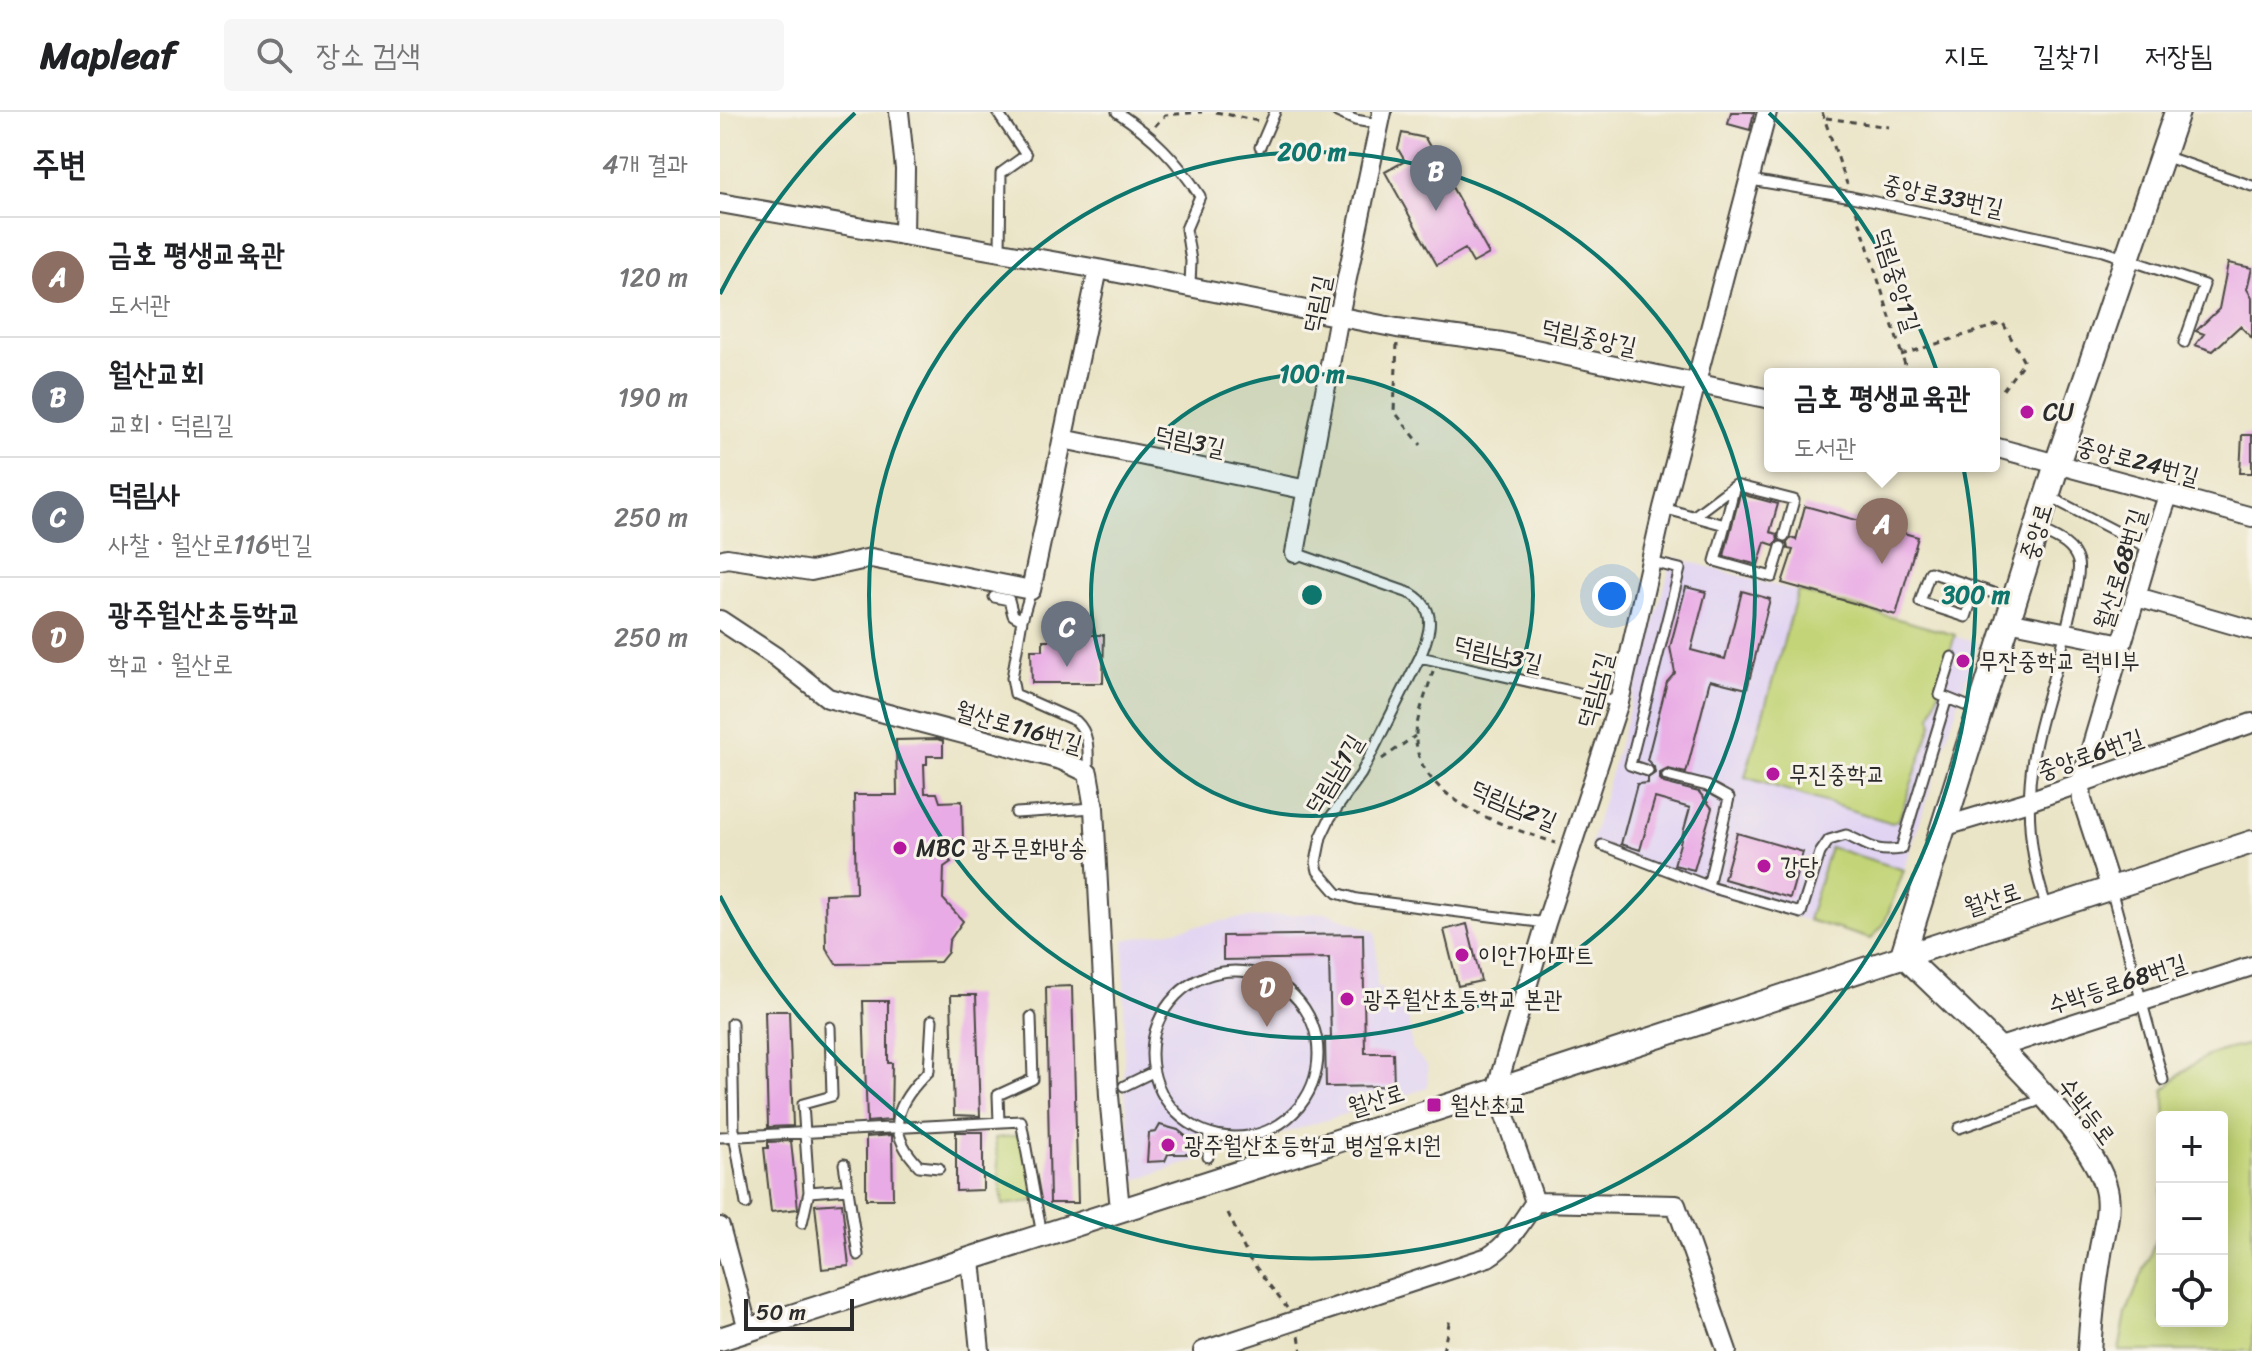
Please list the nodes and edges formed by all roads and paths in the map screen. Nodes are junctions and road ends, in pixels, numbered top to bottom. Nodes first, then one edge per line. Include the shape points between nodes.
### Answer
1 (899, 112) edge
2 (997, 112) edge
3 (1117, 112) edge
4 (1202, 112) edge
5 (1216, 112) edge
6 (1275, 112) edge
7 (1337, 112) edge
8 (1767, 112) edge
9 (1822, 112) edge
10 (2177, 112) edge
11 (1380, 118) edge
12 (1826, 118) junction
13 (1270, 123) junction
14 (1889, 127) dead end
15 (1150, 134) junction
16 (1260, 147) dead end
17 (2162, 155) junction
18 (1751, 180) junction
19 (2252, 186) edge
20 (1852, 197) junction
21 (720, 203) edge
22 (904, 235) junction
23 (1000, 251) junction
24 (2126, 258) junction
25 (1098, 269) junction
26 (1190, 285) junction
27 (1339, 316) junction
28 (1397, 328) junction
29 (2184, 343) dead end
30 (1901, 355) junction
31 (1906, 368) edge
32 (1697, 385) junction
33 (2002, 391) dead end
34 (1764, 398) edge
35 (1063, 439) junction
36 (1421, 445) dead end
37 (2000, 449) edge
38 (2057, 464) junction
39 (1735, 485) junction
40 (1307, 490) junction
41 (2169, 493) junction
42 (2047, 496) junction
43 (1663, 508) junction
44 (1694, 516) junction
45 (2252, 517) edge
46 (1725, 525) junction
47 (2037, 529) junction
48 (1784, 536) dead end
49 (1781, 547) dead end
50 (2150, 549) junction
51 (1295, 553) joint
52 (720, 560) edge
53 (1651, 562) junction
54 (1976, 587) junction
55 (1031, 590) junction
56 (994, 597) dead end
57 (2137, 597) junction
58 (2011, 610) junction
59 (720, 620) edge
60 (1022, 620) junction
61 (2252, 630) edge
62 (2066, 634) junction
63 (2122, 644) junction
64 (1420, 657) junction
65 (1952, 657) dead end
66 (1435, 661) junction
67 (1947, 698) junction
68 (1619, 702) junction
69 (1980, 711) junction
70 (2252, 723) edge
71 (1415, 736) junction
72 (1648, 771) dead end
73 (1088, 773) junction
74 (1361, 774) junction
75 (1667, 776) dead end
76 (2081, 782) junction
77 (2029, 801) junction
78 (1094, 808) junction
79 (1016, 813) dead end
80 (1943, 827) junction
81 (2252, 842) edge
82 (1602, 845) dead end
83 (1571, 848) junction
84 (1708, 886) junction
85 (2111, 889) junction
86 (2047, 908) junction
87 (1546, 923) junction
88 (1903, 955) junction
89 (2252, 966) edge
90 (2142, 1001) junction
91 (1031, 1017) dead end
92 (932, 1020) dead end
93 (732, 1023) dead end
94 (830, 1027) dead end
95 (1997, 1048) junction
96 (1153, 1072) junction
97 (2163, 1080) dead end
98 (1496, 1090) junction
99 (1116, 1091) junction
100 (2041, 1093) junction
101 (999, 1122) junction
102 (897, 1127) junction
103 (1959, 1128) dead end
104 (803, 1131) junction
105 (1209, 1133) junction
106 (734, 1134) junction
107 (720, 1137) edge
108 (1208, 1157) dead end
109 (844, 1164) dead end
110 (939, 1168) dead end
111 (848, 1189) junction
112 (809, 1192) junction
113 (1535, 1202) junction
114 (746, 1204) dead end
115 (1120, 1209) junction
116 (1228, 1213) dead end
117 (802, 1223) dead end
118 (720, 1227) edge
119 (1042, 1235) junction
120 (858, 1255) dead end
121 (971, 1260) junction
122 (1450, 1319) dead end
123 (1294, 1320) junction
124 (748, 1329) junction
125 (720, 1339) edge
126 (980, 1351) edge
127 (1203, 1351) edge
128 (1302, 1351) edge
129 (1443, 1351) edge
130 (1727, 1351) edge
131 (2089, 1351) edge

1 - 22 street
2 - 23 lane via 1026,155 1001,173
3 - 15 lane
4 - 15 path via 1165,115
5 - 13 path
6 - 13 lane
7 - 11 lane via 1355,120
8 - 18 street, 덕림남길
9 - 12 path, 덕림중앙1길
10 - 17 main road, 중앙로
11 - 27 street, 덕림길
12 - 14 path
12 - 20 path, 덕림중앙1길
13 - 16 lane
15 - 26 lane via 1200,196 1186,229
17 - 19 lane
17 - 24 main road, 중앙로
18 - 20 lane, 중앙로33번길
18 - 32 street, 덕림남길
20 - 24 lane, 중앙로33번길
20 - 30 path, 덕림중앙1길
21 - 22 street, 덕림중앙길
22 - 23 street, 덕림중앙길
23 - 25 street, 덕림중앙길
24 - 29 lane, 중앙로33번길 via 2204,285
24 - 38 main road, 중앙로
25 - 26 street, 덕림중앙길
25 - 35 street
26 - 27 street, 덕림중앙길
27 - 28 street, 덕림중앙길
27 - 40 street, 덕림길
28 - 32 street, 덕림중앙길 via 1502,342
28 - 36 path via 1394,411
30 - 31 path, 덕림중앙1길
30 - 33 path via 2003,323 2024,362
32 - 34 street, 덕림중앙길
32 - 43 street, 덕림남길
35 - 40 street, 덕림3길
35 - 55 street
37 - 38 street
38 - 41 street, 중앙로24번길
38 - 42 main road, 중앙로
39 - 44 lane
39 - 46 lane
39 - 48 lane via 1794,500
40 - 51 street, 덕림길
41 - 45 street, 중앙로24번길
41 - 50 street, 월산로68번길
42 - 47 main road, 중앙로
42 - 50 lane
43 - 44 lane
43 - 53 street, 덕림남길
44 - 46 lane
46 - 49 lane via 1715,561 1772,577
47 - 58 main road, 중앙로
47 - 62 lane, 월산로 via 2062,541 2079,565
50 - 57 street, 월산로68번길
51 - 64 lane, 덕림남3길 via 1422,600 1429,610 1430,633
52 - 55 street via 811,571 871,558
53 - 68 street, 덕림남길
53 - 72 lane via 1680,569 1630,765
54 - 54 lane via 1930,572 1920,602 1966,617
54 - 58 lane
55 - 60 lane
56 - 60 lane via 1009,600 1013,615
57 - 61 street
57 - 63 street, 월산로68번길
58 - 62 street
58 - 69 main road, 중앙로
59 - 73 street, 월산로116번길 via 828,698 1061,760
60 - 73 lane via 1012,678 1015,694 1084,728
62 - 63 street
62 - 77 lane, 월산로 via 2033,755
63 - 76 street, 월산로68번길
64 - 66 lane, 덕림남3길
64 - 74 lane, 덕림남1길
65 - 67 lane via 1940,695
66 - 68 lane, 덕림남3길
66 - 71 path
67 - 69 lane
67 - 84 lane via 1901,849 1868,848 1846,835 1829,840 1801,913
68 - 83 street, 덕림남길
69 - 80 main road, 중앙로
70 - 76 street, 중앙로6번길
71 - 74 path
71 - 83 path, 덕림남2길 via 1420,766 1463,806
73 - 78 street, 월산로116번길
74 - 87 lane, 덕림남1길 via 1330,818 1317,852 1318,871 1337,893
75 - 84 lane via 1729,798
76 - 77 street, 중앙로6번길
76 - 85 street, 월산로68번길
77 - 80 street, 중앙로6번길
77 - 86 lane, 월산로 via 2037,878
78 - 79 lane
78 - 99 street, 월산로116번길
80 - 88 main road, 중앙로
81 - 85 street, 월산로
82 - 84 lane
83 - 87 street, 덕림남길
85 - 86 street, 월산로
85 - 90 lane
86 - 88 street, 월산로
87 - 98 street, 덕림남길
88 - 95 street, 수박등로
88 - 98 street, 월산로
89 - 90 street, 수박등로68번길
90 - 95 street, 수박등로68번길
90 - 97 lane
91 - 101 lane via 1033,1079 998,1095
92 - 102 lane via 929,1071 907,1092
93 - 106 lane
94 - 104 lane via 832,1096 803,1104
95 - 100 street, 수박등로
96 - 99 lane
96 - 105 lane via 1163,1097 1181,1118
96 - 105 lane via 1152,1044 1160,1017 1176,994 1199,978 1227,970 1255,972 1281,983 1301,1002 1315,1027 1319,1055 1314,1082 1301,1105 1282,1124 1257,1135 1230,1138
98 - 113 street
98 - 115 street, 월산로
99 - 115 street, 월산로116번길
100 - 103 lane via 2035,1102
100 - 131 street, 수박등로 via 2094,1161 2107,1193
101 - 102 lane
101 - 119 lane via 1021,1121
102 - 104 lane
102 - 110 lane via 907,1154 919,1166
104 - 106 lane
104 - 112 lane
105 - 108 lane
106 - 107 lane
106 - 114 lane
109 - 111 lane
111 - 112 lane
111 - 120 lane
112 - 117 lane
113 - 123 street via 1501,1249 1488,1257
113 - 130 street via 1676,1205
115 - 119 street, 월산로
116 - 123 path via 1248,1257
118 - 124 street
119 - 121 street, 월산로
121 - 124 street, 월산로
121 - 126 street
122 - 129 path
123 - 127 street
123 - 128 path
124 - 125 street, 월산로

